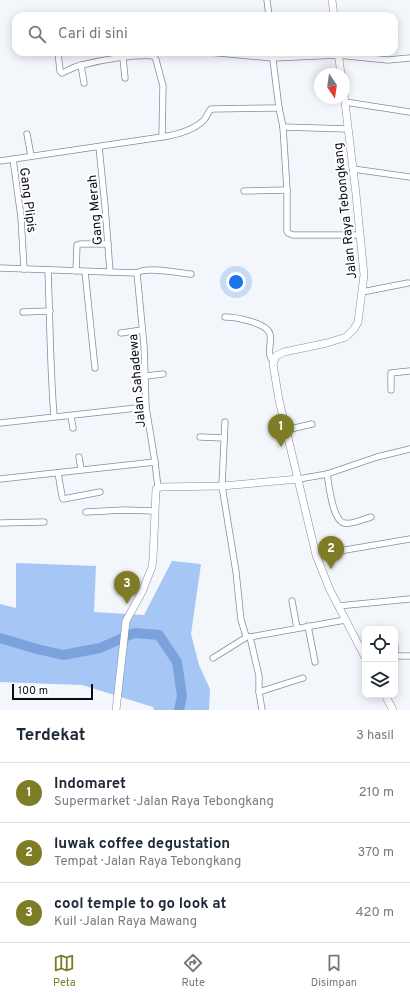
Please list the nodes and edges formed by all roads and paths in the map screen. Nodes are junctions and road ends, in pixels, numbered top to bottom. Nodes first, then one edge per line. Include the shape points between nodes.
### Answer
1 (267, 0) edge
2 (332, 0) edge
3 (268, 12) edge
4 (334, 12) edge
5 (59, 56) edge
6 (272, 56) edge
7 (338, 56) edge
8 (359, 56) edge
9 (123, 58) junction
10 (410, 58) edge
11 (81, 65) junction
12 (340, 68) edge
13 (125, 78) dead end
14 (84, 83) dead end
15 (350, 103) edge
16 (345, 104) edge
17 (279, 108) junction
18 (410, 112) edge
19 (283, 127) junction
20 (348, 129) junction
21 (27, 134) dead end
22 (162, 138) junction
23 (99, 146) junction
24 (31, 156) junction
25 (13, 159) junction
26 (0, 160) edge
27 (353, 169) junction
28 (410, 177) edge
29 (286, 190) junction
30 (244, 191) dead end
31 (360, 235) junction
32 (108, 244) junction
33 (0, 268) edge
34 (24, 269) junction
35 (48, 270) junction
36 (76, 271) junction
37 (85, 272) junction
38 (110, 272) junction
39 (137, 273) junction
40 (191, 274) dead end
41 (409, 282) edge
42 (362, 292) junction
43 (50, 311) junction
44 (22, 312) dead end
45 (226, 317) dead end
46 (142, 330) junction
47 (121, 333) dead end
48 (273, 361) junction
49 (95, 368) dead end
50 (410, 371) edge
51 (163, 374) dead end
52 (146, 376) junction
53 (391, 390) dead end
54 (146, 407) junction
55 (54, 416) junction
56 (71, 416) junction
57 (226, 422) dead end
58 (0, 423) edge
59 (312, 424) dead end
60 (73, 428) dead end
61 (286, 430) junction
62 (200, 437) dead end
63 (224, 438) junction
64 (410, 449) edge
65 (79, 457) dead end
66 (155, 462) junction
67 (81, 469) junction
68 (58, 473) junction
69 (327, 474) junction
70 (0, 479) edge
71 (299, 479) junction
72 (222, 486) junction
73 (158, 488) junction
74 (100, 492) dead end
75 (155, 511) junction
76 (86, 512) dead end
77 (371, 517) dead end
78 (44, 522) dead end
79 (0, 523) edge
80 (410, 539) edge
81 (316, 555) junction
82 (410, 599) edge
83 (292, 601) dead end
84 (338, 606) junction
85 (345, 620) junction
86 (308, 626) junction
87 (297, 628) junction
88 (248, 637) junction
89 (362, 651) edge
90 (398, 656) edge
91 (410, 656) edge
92 (213, 658) dead end
93 (315, 662) dead end
94 (303, 678) dead end
95 (259, 692) junction
96 (387, 698) edge
97 (116, 710) edge
98 (262, 710) edge
99 (393, 710) edge

1 - 3 street
2 - 4 main road
5 - 11 street via 61,72
6 - 17 street
7 - 12 main road
8 - 10 street via 388,60
9 - 11 street
9 - 13 street
9 - 22 street via 152,56 156,60 163,86
11 - 14 street
15 - 18 street
16 - 20 main road, Jalan Raya Tebongkang
17 - 19 street
17 - 22 street via 211,109 197,125
19 - 20 street
19 - 29 street
20 - 27 main road, Jalan Raya Tebongkang
21 - 24 street
22 - 23 street
23 - 24 street
23 - 32 street, Gang Merah
24 - 25 street
25 - 26 street
25 - 34 street, Gang Plipis via 21,217
27 - 28 street
27 - 31 main road, Jalan Raya Tebongkang
29 - 30 street
29 - 31 street via 288,233
31 - 42 main road, Jalan Raya Tebongkang via 364,275
32 - 36 street via 78,245
32 - 38 street, Gang Merah
33 - 34 street
34 - 35 street
35 - 36 street
35 - 43 street
36 - 37 street
37 - 38 street
37 - 49 street
38 - 39 street
39 - 40 street via 147,270
39 - 46 street, Jalan Sahadewa
41 - 42 street
42 - 48 main road, Jalan Raya Tebongkang via 358,322 350,335 338,341 284,352
43 - 44 street
43 - 55 street via 50,365
45 - 48 street via 242,318 267,328 270,332 270,356
46 - 47 street
46 - 52 street, Jalan Sahadewa
48 - 61 main road
50 - 53 street via 391,373
51 - 52 street
52 - 54 street, Jalan Sahadewa
54 - 56 street
54 - 66 street, Jalan Sahadewa
55 - 56 street
55 - 58 street
56 - 60 street
57 - 63 street
59 - 61 street
61 - 71 main road
62 - 63 street
63 - 72 street
64 - 69 street
65 - 67 street
66 - 67 street
66 - 73 street, Jalan Sahadewa
67 - 68 street
68 - 70 street
68 - 74 street via 64,499
69 - 71 street
69 - 77 street via 334,508 340,521 349,523
71 - 72 main road
71 - 81 main road
72 - 73 main road
72 - 88 street via 241,620
73 - 75 main road
75 - 76 street
75 - 97 main road via 152,567 142,592 129,614 125,629
78 - 79 street
80 - 81 street
81 - 84 main road
82 - 84 street
83 - 87 street
84 - 85 main road
85 - 86 street
85 - 89 main road
86 - 87 street
86 - 93 street
87 - 88 street
88 - 92 street
88 - 95 street via 259,676
90 - 91 street
94 - 95 street
95 - 98 street
96 - 99 main road

